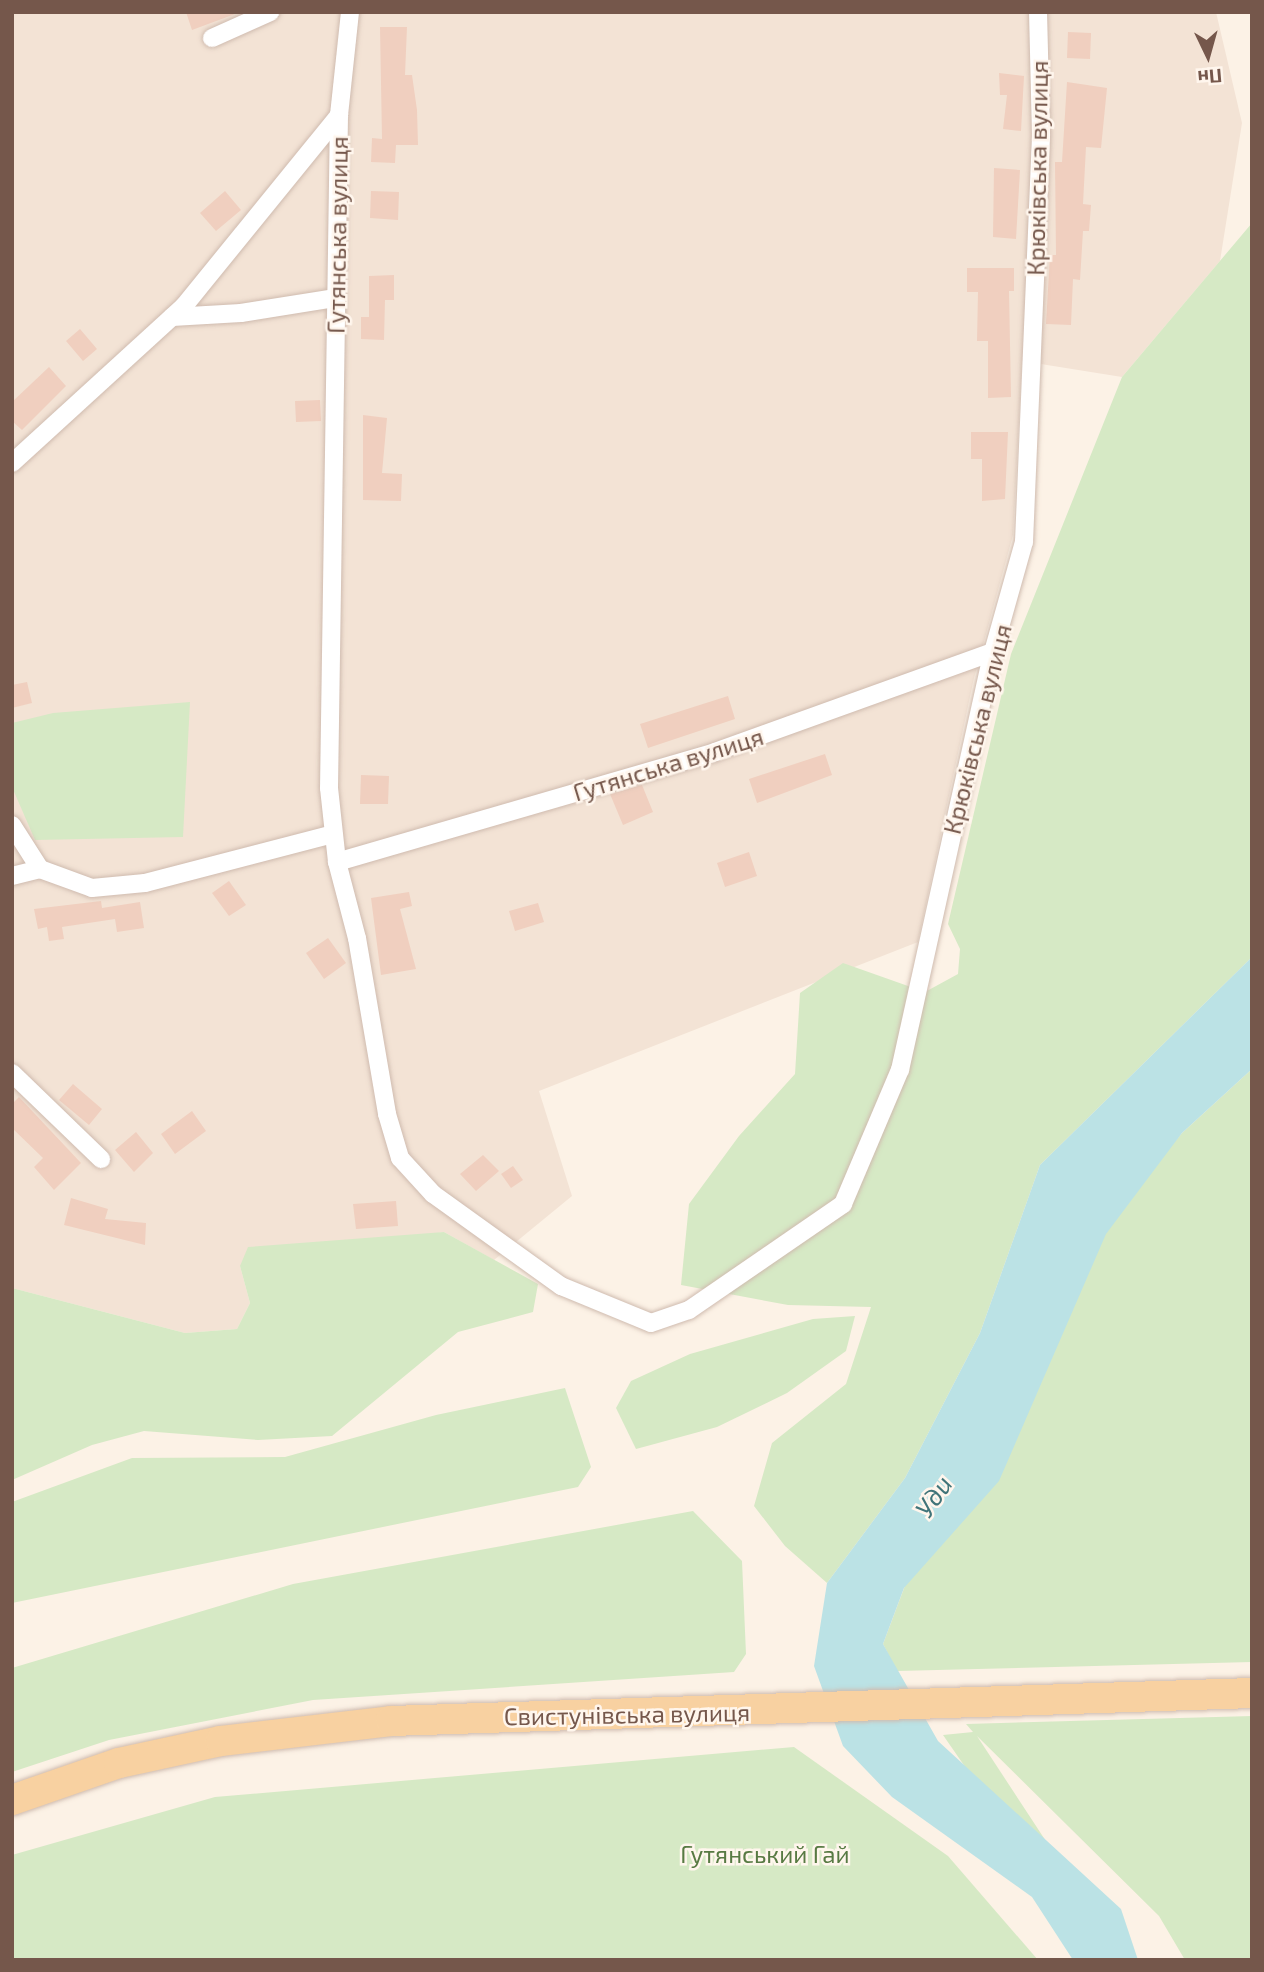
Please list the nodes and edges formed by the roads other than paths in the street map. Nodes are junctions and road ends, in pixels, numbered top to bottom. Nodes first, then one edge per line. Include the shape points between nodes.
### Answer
1 (270, 12) edge
2 (350, 12) edge
3 (1038, 12) edge
4 (212, 38) dead end
5 (339, 115) junction
6 (336, 298) junction
7 (172, 317) junction
8 (12, 463) edge
9 (993, 652) junction
10 (12, 825) edge
11 (332, 834) junction
12 (337, 862) junction
13 (40, 869) junction
14 (12, 876) edge
15 (12, 1073) edge
16 (101, 1159) dead end
17 (651, 1323) joint
18 (1252, 1693) edge
19 (12, 1800) edge

1 - 4 street
2 - 5 street
3 - 9 street, Крюківська вулиця via 1041,134 1024,542
5 - 6 street, Гутянська вулиця
5 - 7 street, Гутянська вулиця
6 - 7 street via 241,313
6 - 11 street, Гутянська вулиця
7 - 8 street, Гутянська вулиця
9 - 12 street, Гутянська вулиця via 715,752
9 - 17 street, Крюківська вулиця via 900,1070 843,1204 732,1285 689,1310
10 - 13 street
11 - 12 street, Гутянська вулиця
11 - 13 street via 145,883 92,888
12 - 17 street, Гутянська вулиця via 400,1158 433,1194 561,1286
13 - 14 street
15 - 16 street
18 - 19 main road, Свистунівська вулиця via 391,1721 221,1741 119,1763

